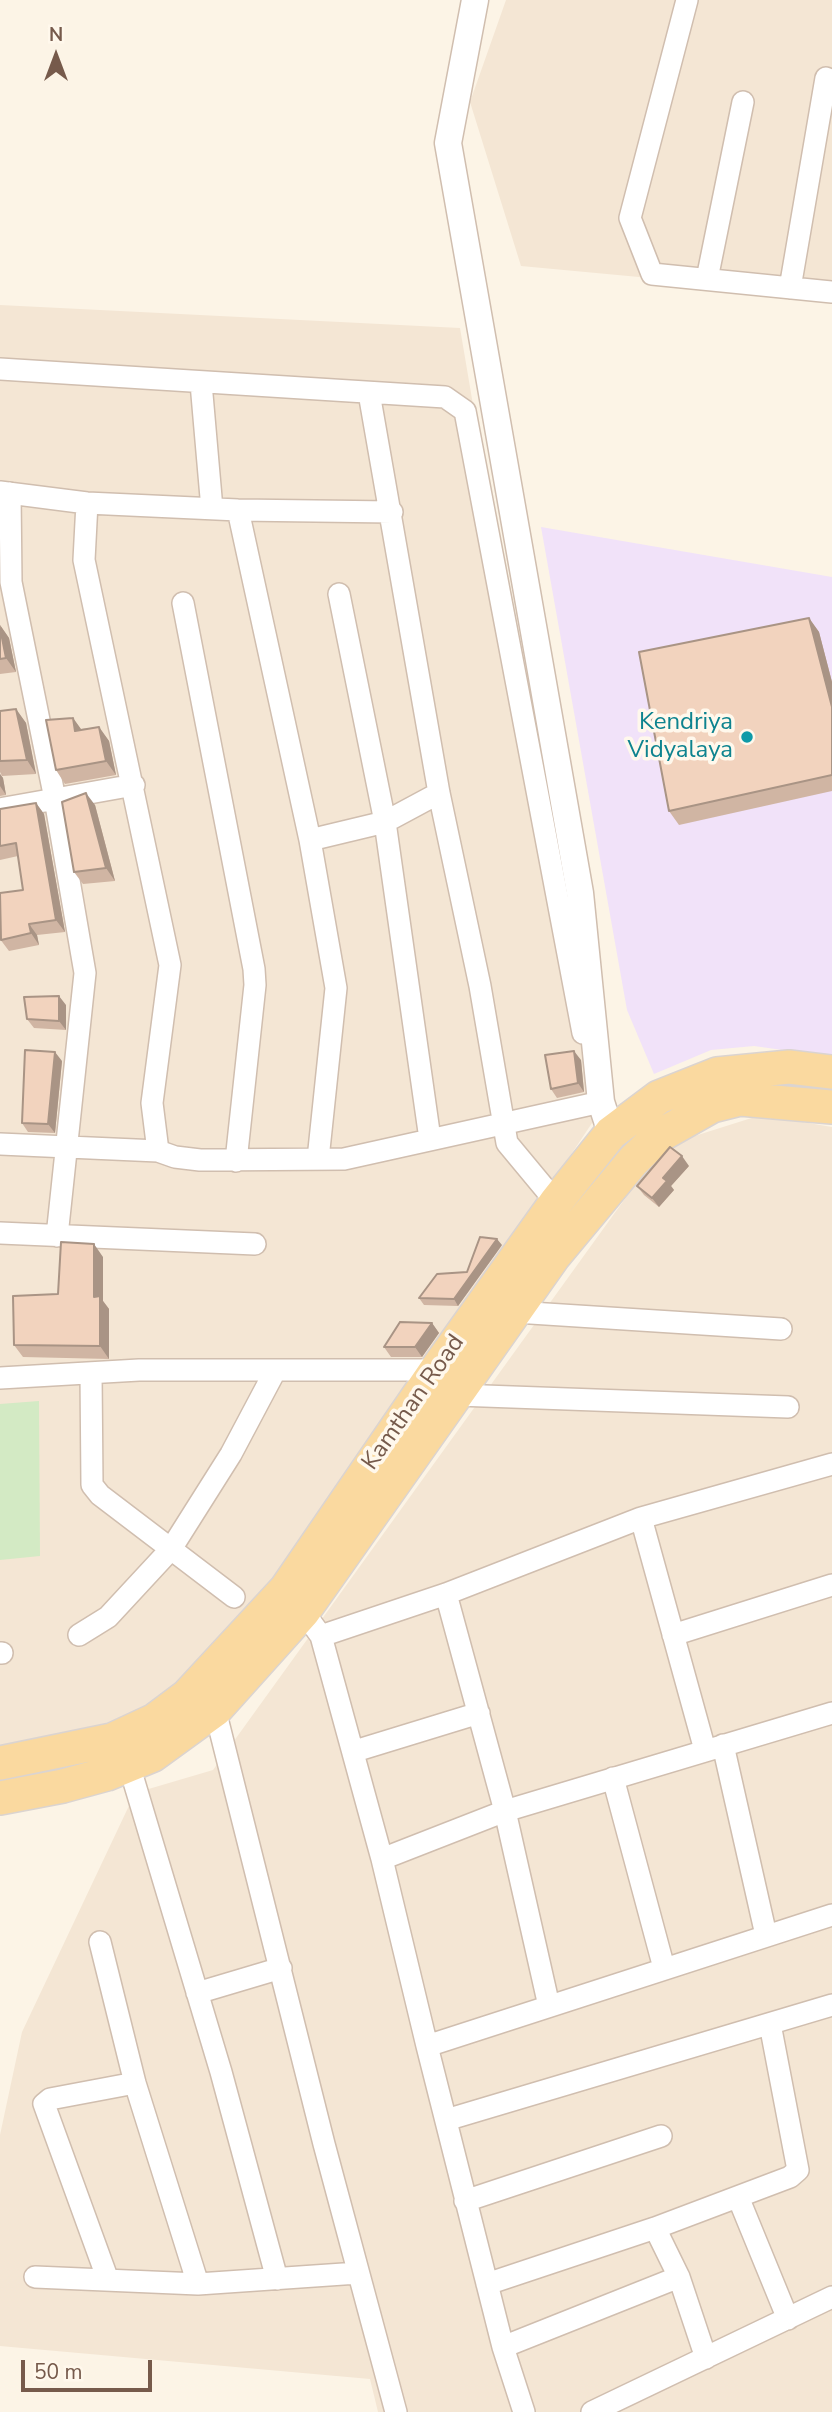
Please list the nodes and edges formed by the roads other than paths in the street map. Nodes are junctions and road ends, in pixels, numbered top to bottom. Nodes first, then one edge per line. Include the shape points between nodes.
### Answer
1 (475, 0) edge
2 (687, 0) edge
3 (826, 78) dead end
4 (743, 102) dead end
5 (707, 279) junction
6 (790, 288) junction
7 (832, 292) edge
8 (0, 369) edge
9 (201, 383) junction
10 (369, 393) junction
11 (5, 493) edge
12 (87, 503) junction
13 (212, 509) junction
14 (238, 510) junction
15 (392, 512) junction
16 (339, 594) dead end
17 (183, 603) dead end
18 (134, 785) junction
19 (439, 793) junction
20 (55, 799) junction
21 (0, 809) edge
22 (385, 822) junction
23 (310, 839) junction
24 (832, 1072) edge
25 (659, 1097) junction
26 (599, 1102) junction
27 (832, 1107) edge
28 (682, 1121) junction
29 (504, 1122) junction
30 (611, 1133) junction
31 (430, 1139) junction
32 (0, 1144) edge
33 (68, 1148) junction
34 (158, 1151) junction
35 (318, 1158) junction
36 (236, 1161) junction
37 (556, 1202) junction
38 (0, 1233) edge
39 (57, 1236) junction
40 (256, 1244) dead end
41 (515, 1312) junction
42 (781, 1329) dead end
43 (436, 1370) junction
44 (275, 1371) junction
45 (91, 1373) junction
46 (0, 1378) edge
47 (466, 1382) junction
48 (788, 1407) dead end
49 (832, 1464) edge
50 (641, 1518) junction
51 (171, 1549) junction
52 (832, 1585) edge
53 (446, 1594) junction
54 (234, 1597) dead end
55 (303, 1612) junction
56 (673, 1634) junction
57 (79, 1635) dead end
58 (206, 1698) junction
59 (479, 1713) junction
60 (832, 1713) edge
61 (714, 1748) junction
62 (355, 1751) junction
63 (0, 1763) edge
64 (129, 1765) junction
65 (614, 1778) junction
66 (0, 1798) edge
67 (505, 1811) junction
68 (382, 1859) junction
69 (832, 1914) edge
70 (766, 1935) junction
71 (100, 1942) dead end
72 (281, 1968) junction
73 (664, 1968) junction
74 (197, 1993) junction
75 (832, 2005) edge
76 (549, 2006) junction
77 (770, 2024) junction
78 (427, 2046) junction
79 (135, 2084) junction
80 (446, 2120) junction
81 (661, 2136) dead end
82 (738, 2197) junction
83 (465, 2201) junction
84 (655, 2228) junction
85 (358, 2273) junction
86 (35, 2277) dead end
87 (679, 2277) junction
88 (277, 2278) junction
89 (108, 2280) junction
90 (198, 2284) junction
91 (487, 2284) junction
92 (832, 2297) edge
93 (788, 2319) junction
94 (503, 2347) junction
95 (706, 2358) junction
96 (396, 2412) edge
97 (524, 2412) edge
98 (592, 2412) edge

1 - 26 street via 447,143 580,893
2 - 5 street via 630,218 652,274
3 - 6 street
4 - 5 street
5 - 6 street
6 - 7 street
8 - 9 street
9 - 10 street
9 - 13 street
10 - 15 street
10 - 26 street via 445,397 465,411
11 - 12 street
11 - 20 street via 10,582
12 - 13 street
12 - 18 street via 84,560
13 - 14 street
14 - 15 street
14 - 23 street
15 - 19 street
16 - 22 street
17 - 36 street via 254,969
18 - 20 street
18 - 34 street via 170,965 152,1103
19 - 22 street
19 - 29 street
20 - 21 street
20 - 33 street via 85,973
22 - 23 street
22 - 31 street
23 - 35 street via 336,988
24 - 25 main road, Kamthan Road via 789,1067 717,1074
25 - 28 main road
25 - 30 main road, Kamthan Road
26 - 29 street
26 - 30 street
27 - 28 main road, Kamthan Road via 740,1100 712,1106
28 - 41 main road, Kamthan Road via 633,1161 554,1256
29 - 31 street
29 - 37 street via 507,1143
30 - 37 main road, Kamthan Road
31 - 35 street via 344,1159
32 - 33 street
33 - 34 street
33 - 39 street
34 - 36 street via 175,1157
35 - 36 street
37 - 43 main road, Kamthan Road
38 - 39 street
39 - 40 street
41 - 42 street
41 - 47 main road, Kamthan Road
43 - 44 street
43 - 47 street
43 - 55 main road, Kamthan Road
44 - 45 street
44 - 51 street via 231,1454
45 - 46 street
45 - 51 street via 92,1485
47 - 48 street
47 - 55 main road, Kamthan Road
49 - 50 street
50 - 53 street
50 - 56 street
51 - 54 street
51 - 57 street via 108,1617
52 - 56 street
53 - 55 street
53 - 59 street
55 - 58 main road, Kamthan Road
55 - 62 street
56 - 61 street
58 - 63 main road, Kamthan Road via 112,1740
58 - 64 main road, Kamthan Road via 153,1755
58 - 72 street
59 - 62 street
59 - 67 street
60 - 61 street
61 - 65 street
61 - 70 street
62 - 68 street
64 - 66 main road, Kamthan Road via 63,1786
64 - 74 street
65 - 67 street
65 - 73 street
67 - 68 street
67 - 76 street
68 - 78 street
69 - 70 street
70 - 73 street
71 - 79 street
72 - 74 street
72 - 85 street
73 - 76 street
74 - 88 street
75 - 77 street
76 - 78 street
77 - 80 street
77 - 82 street via 798,2170
78 - 80 street
79 - 89 street via 50,2099 44,2104
79 - 90 street
80 - 83 street
81 - 83 street
82 - 84 street
82 - 93 street
83 - 91 street
84 - 87 street
84 - 91 street
85 - 88 street
85 - 96 street
86 - 89 street
87 - 94 street
87 - 95 street
88 - 90 street
89 - 90 street
91 - 94 street
92 - 93 street
93 - 95 street
94 - 97 street
95 - 98 street

